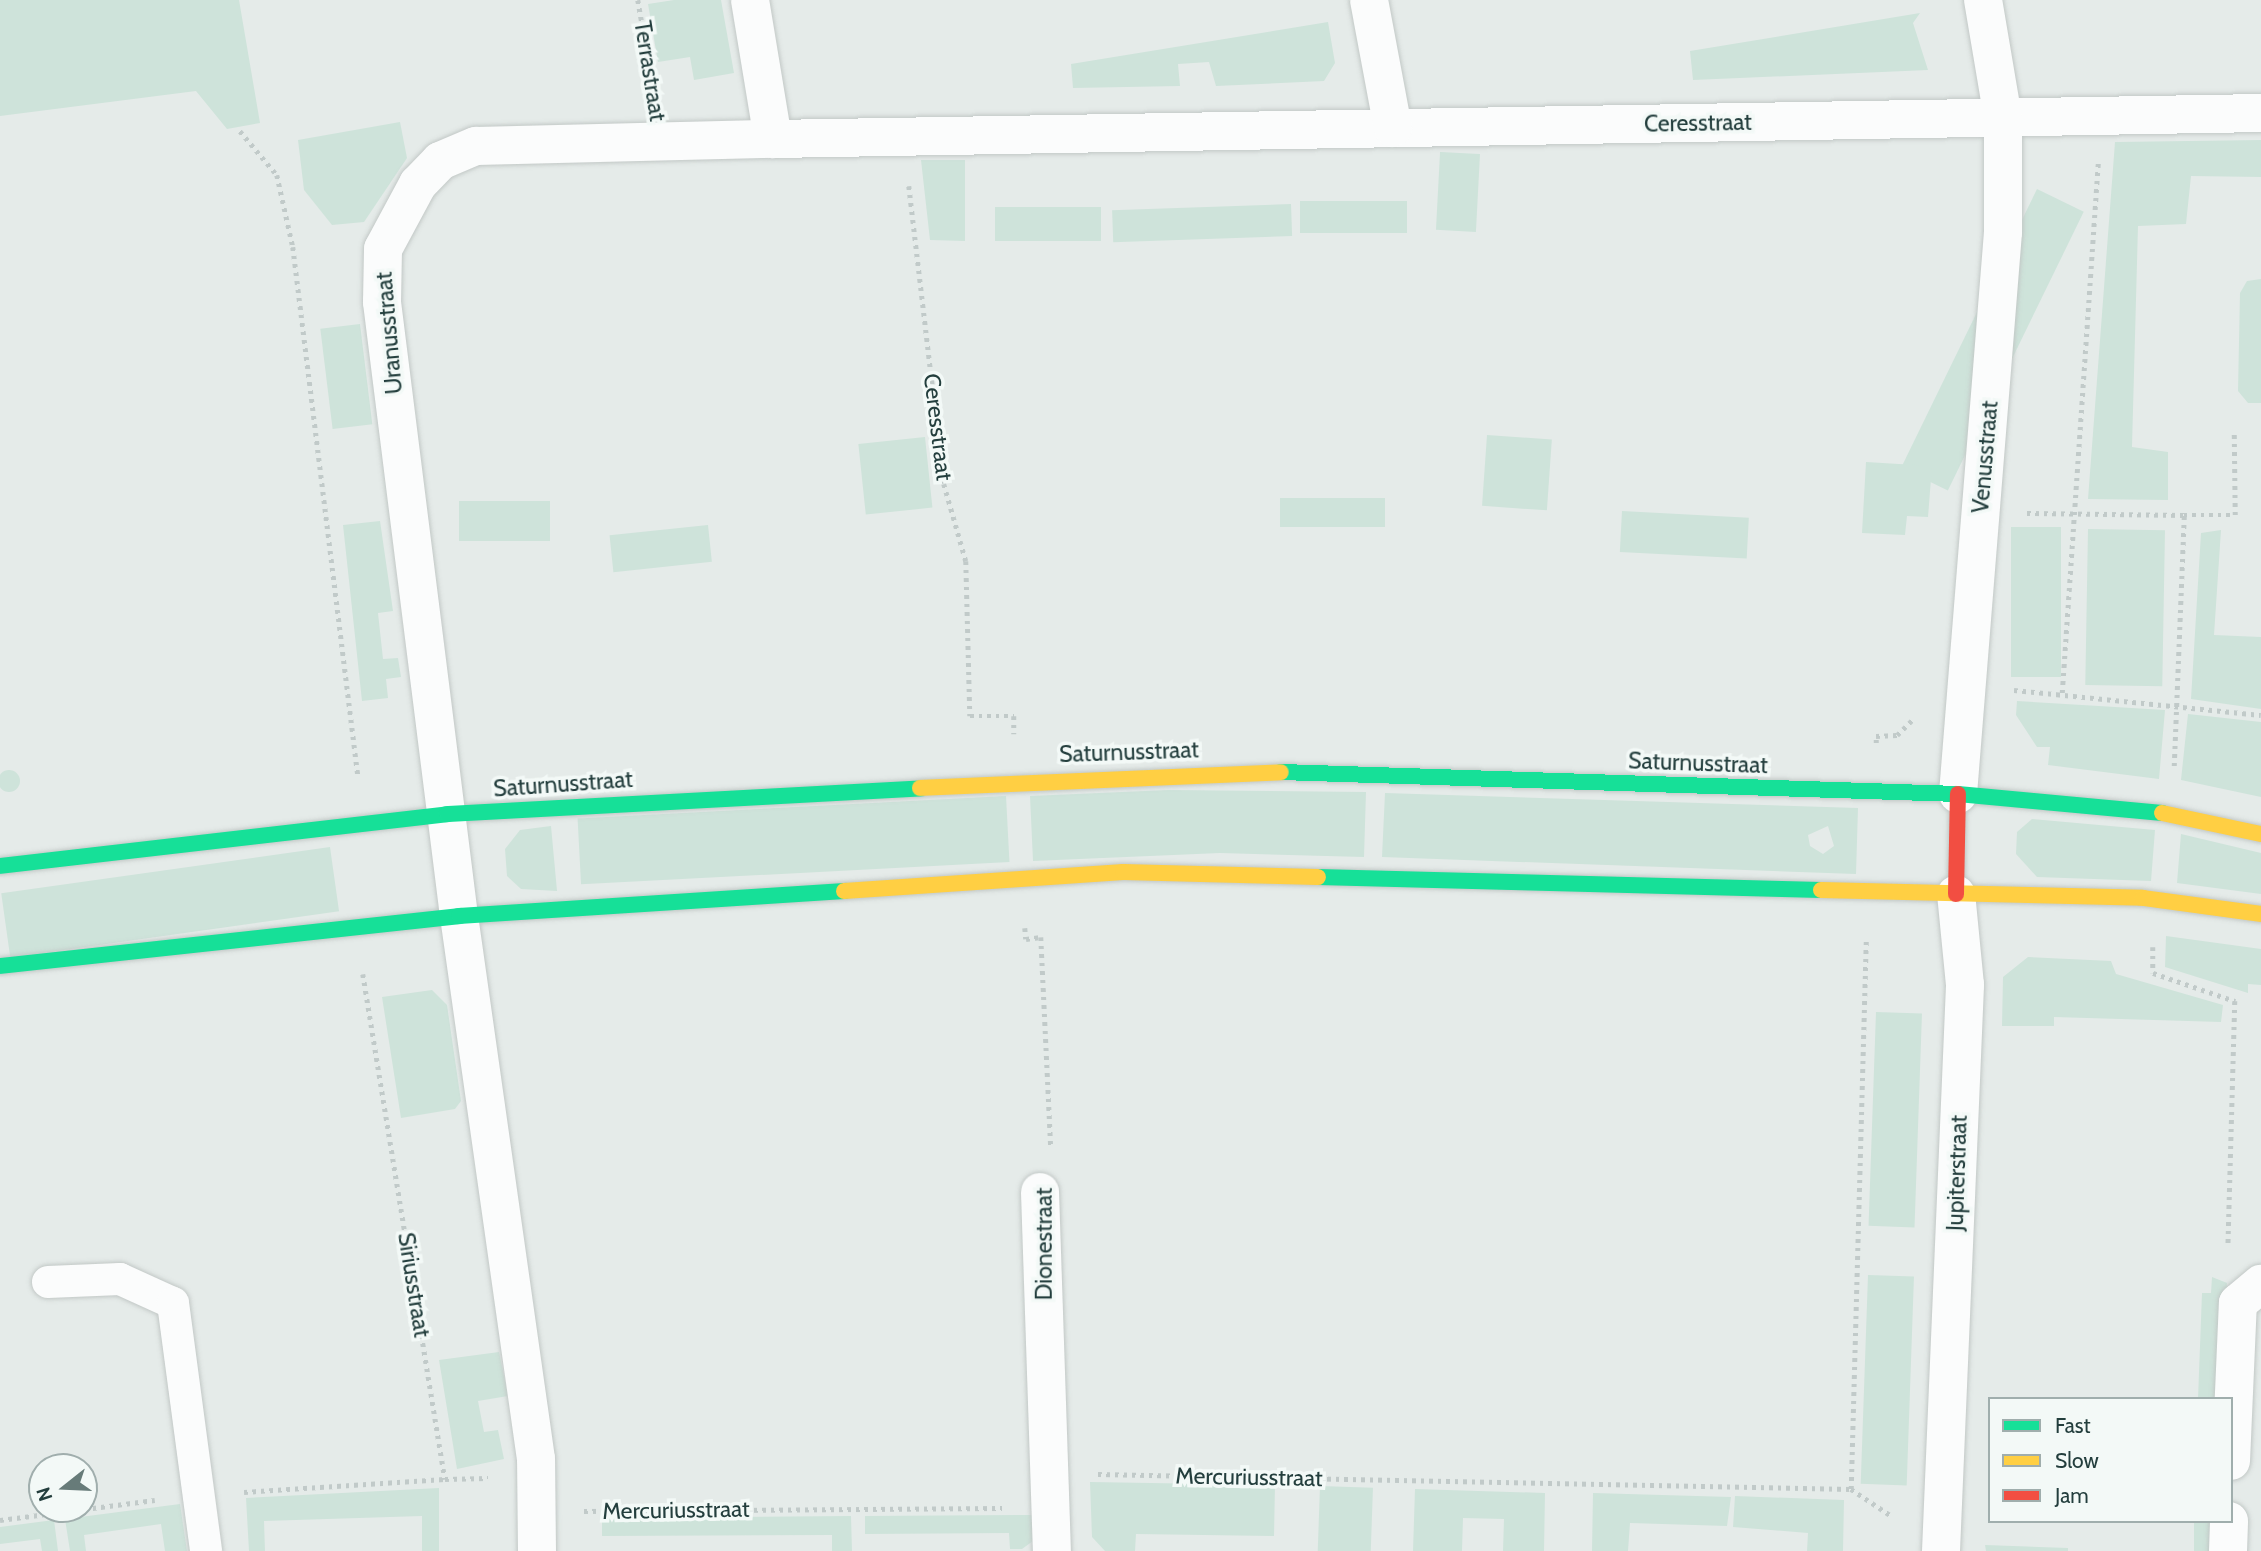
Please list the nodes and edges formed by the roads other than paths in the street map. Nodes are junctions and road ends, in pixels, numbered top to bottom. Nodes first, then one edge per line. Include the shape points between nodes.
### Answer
1 (750, 0) edge
2 (1369, 0) edge
3 (1983, 0) edge
4 (2261, 113) edge
5 (2003, 118) junction
6 (1393, 128) junction
7 (773, 139) junction
8 (1958, 794) junction
9 (447, 814) junction
10 (2261, 834) edge
11 (0, 866) edge
12 (1956, 894) junction
13 (2261, 914) edge
14 (459, 916) junction
15 (0, 966) edge
16 (1040, 1192) road end
17 (48, 1282) dead end
18 (2261, 1284) edge
19 (2233, 1416) edge
20 (2229, 1523) edge
21 (206, 1551) edge
22 (537, 1551) edge
23 (1052, 1551) edge
24 (1941, 1551) edge
25 (2228, 1551) edge

1 - 7 street
2 - 6 street
3 - 5 street
4 - 5 street, Ceresstraat
5 - 6 street, Ceresstraat
5 - 8 street, Venusstraat via 2003,232
6 - 7 street, Ceresstraat
7 - 9 street, Uranusstraat via 476,146 440,161 418,184 383,249 382,302
8 - 9 street, Saturnusstraat via 1234,771
8 - 10 street, Saturnusstraat via 2138,810
8 - 12 street, Jupiterstraat
9 - 11 street, Saturnusstraat
9 - 14 street, Uranusstraat
12 - 13 street via 2143,898
12 - 14 street via 1123,872
12 - 24 street, Jupiterstraat via 1965,985
14 - 15 street
14 - 22 street via 536,1478
16 - 23 street, Dionestraat
17 - 21 lane via 120,1279 173,1303
18 - 19 street via 2248,1289 2238,1303
20 - 25 street

